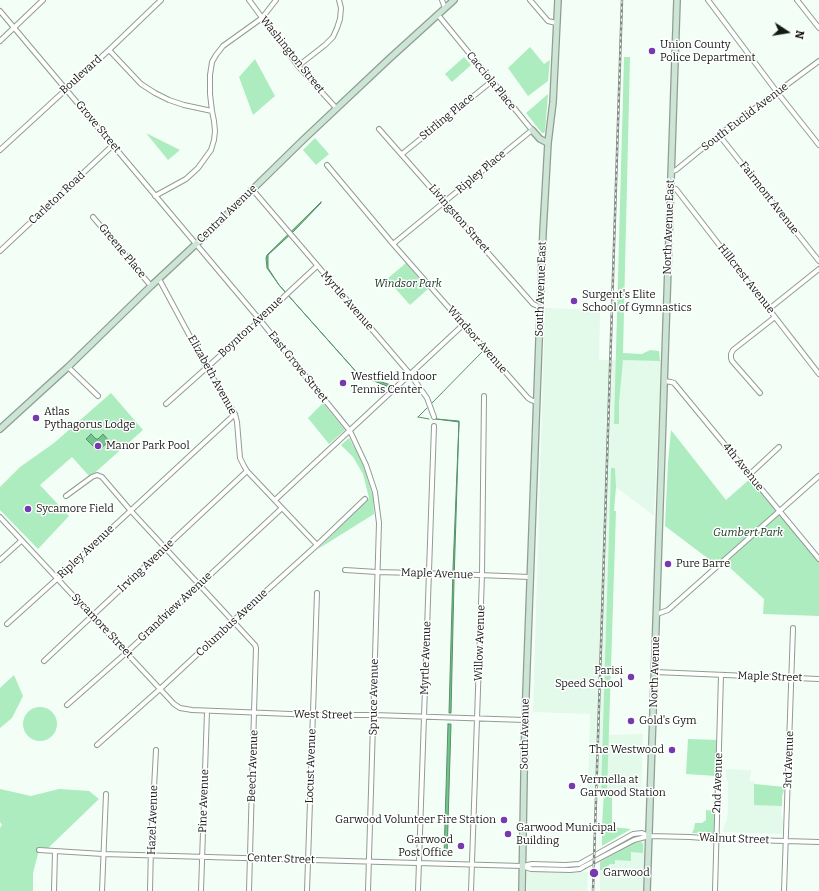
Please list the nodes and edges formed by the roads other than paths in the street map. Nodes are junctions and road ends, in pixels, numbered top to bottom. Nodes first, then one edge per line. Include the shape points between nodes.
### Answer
1 (43, 0) edge
2 (160, 0) edge
3 (249, 0) edge
4 (276, 0) edge
5 (339, 0) edge
6 (442, 0) edge
7 (454, 0) edge
8 (530, 0) edge
9 (563, 0) edge
10 (676, 0) edge
11 (708, 0) edge
12 (797, 0) edge
13 (558, 2) edge
14 (445, 8) junction
15 (0, 11) edge
16 (438, 15) junction
17 (262, 18) junction
18 (556, 23) junction
19 (15, 27) junction
20 (819, 28) edge
21 (0, 41) edge
22 (109, 50) junction
23 (819, 61) edge
24 (298, 66) junction
25 (492, 81) junction
26 (66, 88) junction
27 (777, 92) junction
28 (337, 108) junction
29 (212, 112) junction
30 (379, 129) dead end
31 (532, 130) junction
32 (719, 135) junction
33 (548, 143) junction
34 (113, 145) junction
35 (819, 145) edge
36 (0, 150) edge
37 (402, 154) junction
38 (327, 165) dead end
39 (671, 172) junction
40 (671, 188) junction
41 (252, 190) junction
42 (156, 196) junction
43 (444, 202) junction
44 (93, 217) dead end
45 (196, 244) junction
46 (393, 244) junction
47 (0, 251) edge
48 (819, 261) edge
49 (317, 266) junction
50 (819, 269) edge
51 (159, 279) junction
52 (151, 286) junction
53 (540, 307) junction
54 (769, 309) junction
55 (775, 316) junction
56 (260, 320) junction
57 (464, 324) junction
58 (68, 367) junction
59 (207, 368) junction
60 (410, 374) junction
61 (819, 374) edge
62 (664, 382) junction
63 (760, 393) dead end
64 (98, 396) dead end
65 (484, 396) dead end
66 (536, 402) junction
67 (166, 404) dead end
68 (235, 414) junction
69 (434, 417) dead end
70 (434, 426) dead end
71 (0, 429) edge
72 (350, 430) junction
73 (779, 447) dead end
74 (247, 471) junction
75 (749, 475) junction
76 (819, 476) edge
77 (66, 496) dead end
78 (366, 498) dead end
79 (275, 500) junction
80 (660, 501) joint
81 (376, 502) joint
82 (282, 508) junction
83 (130, 511) junction
84 (779, 511) junction
85 (0, 517) edge
86 (21, 540) junction
87 (316, 545) junction
88 (165, 548) junction
89 (819, 559) edge
90 (0, 560) edge
91 (345, 570) dead end
92 (377, 572) junction
93 (428, 573) junction
94 (482, 575) junction
95 (58, 578) junction
96 (530, 578) junction
97 (199, 585) junction
98 (317, 593) dead end
99 (657, 614) junction
100 (92, 616) junction
101 (233, 621) junction
102 (7, 624) dead end
103 (793, 628) dead end
104 (126, 653) junction
105 (44, 661) dead end
106 (655, 672) junction
107 (721, 675) junction
108 (792, 678) junction
109 (819, 679) edge
110 (160, 689) junction
111 (67, 705) dead end
112 (192, 710) joint
113 (207, 711) junction
114 (254, 712) junction
115 (313, 715) junction
116 (374, 715) junction
117 (424, 717) junction
118 (477, 718) junction
119 (525, 720) junction
120 (97, 745) dead end
121 (156, 750) dead end
122 (106, 794) dead end
123 (649, 836) junction
124 (716, 839) junction
125 (786, 841) junction
126 (819, 842) edge
127 (39, 850) dead end
128 (55, 851) junction
129 (103, 854) junction
130 (151, 855) junction
131 (202, 857) junction
132 (250, 858) junction
133 (308, 860) junction
134 (370, 861) junction
135 (418, 864) junction
136 (472, 865) junction
137 (522, 866) junction
138 (54, 891) edge
139 (102, 891) edge
140 (150, 891) edge
141 (201, 891) edge
142 (249, 891) edge
143 (307, 891) edge
144 (368, 891) edge
145 (418, 891) edge
146 (471, 891) edge
147 (522, 891) edge
148 (647, 891) edge
149 (715, 891) edge
150 (784, 891) edge

1 - 19 street
2 - 22 street, Boulevard
3 - 17 street, Washington Street
4 - 17 street
5 - 24 street via 340,19 333,37
6 - 14 street
7 - 14 main road, Central Avenue
8 - 18 street via 548,21
9 - 13 street
10 - 39 main road, North Avenue East
11 - 27 street
12 - 20 street
13 - 18 main road, South Avenue East
14 - 16 main road, Central Avenue
15 - 19 street, Grove Street
16 - 25 street, Cacciola Place
16 - 28 main road, Central Avenue
17 - 24 street, Washington Street
17 - 29 street via 223,46 212,62
18 - 33 main road, South Avenue East
19 - 21 street
19 - 26 street, Grove Street
22 - 26 street, Boulevard
22 - 29 street via 141,84 154,93 184,106
23 - 27 street, South Euclid Avenue
24 - 28 street, Washington Street
25 - 31 street, Cacciola Place
25 - 37 street, Stirling Place
26 - 34 street, Grove Street
26 - 36 street, Boulevard
27 - 32 street, South Euclid Avenue
27 - 35 street
28 - 41 main road, Central Avenue
29 - 42 street via 214,140 206,158 186,178
30 - 37 street, Livingston Street
31 - 33 main road, Cacciola Place
31 - 43 street, Ripley Place
32 - 39 street, South Euclid Avenue
32 - 48 street, Fairmont Avenue
33 - 53 main road, South Avenue East
34 - 42 street, Grove Street
34 - 47 street, Carleton Road
37 - 43 street, Livingston Street
38 - 46 street, Windsor Avenue
39 - 40 main road, North Avenue East
40 - 54 street, Hillcrest Avenue via 676,189
40 - 62 main road, North Avenue East
41 - 45 main road, Central Avenue
41 - 49 street, Myrtle Avenue
42 - 45 street, Grove Street
43 - 46 street, Ripley Place
43 - 53 street, Livingston Street via 533,304
44 - 52 street, Greene Place
45 - 51 main road, Central Avenue
45 - 56 street, East Grove Street
46 - 57 street, Windsor Avenue
49 - 56 street, Boynton Avenue
49 - 60 street, Myrtle Avenue
50 - 54 street
51 - 52 main road, Central Avenue
51 - 59 street, Elizabeth Avenue
52 - 58 main road, Central Avenue
53 - 66 main road, South Avenue East
54 - 55 street, Hillcrest Avenue
55 - 61 street, Hillcrest Avenue
55 - 63 street via 731,354 732,361
56 - 59 street, Boynton Avenue
56 - 72 street, East Grove Street
57 - 60 street
57 - 66 street, Windsor Avenue via 528,398
58 - 64 street
58 - 71 main road, Central Avenue
59 - 67 street, Boynton Avenue
59 - 68 street, Elizabeth Avenue
60 - 69 street, Myrtle Avenue via 427,398
60 - 72 street
62 - 75 street, 4th Avenue via 674,383
62 - 80 main road, North Avenue East
65 - 94 street, Willow Avenue
66 - 96 main road, South Avenue East
68 - 74 street, Elizabeth Avenue via 240,458
68 - 83 street, Ripley Avenue
70 - 93 street, Myrtle Avenue
72 - 79 street
72 - 81 street, East Grove Street via 366,465
73 - 75 street
74 - 79 street, Elizabeth Avenue
74 - 88 street, Irving Avenue
75 - 84 street, 4th Avenue
76 - 84 street
77 - 83 street via 97,475 102,477
78 - 87 street, Columbus Avenue
79 - 82 street, Elizabeth Avenue
80 - 99 main road, North Avenue
81 - 92 street, Spruce Avenue via 379,523
82 - 87 street, Elizabeth Avenue
82 - 97 street, Grandview Avenue
83 - 88 street
83 - 95 street, Ripley Avenue
84 - 89 street, 4th Avenue
84 - 99 street via 668,610
85 - 86 street, Sycamore Street
86 - 90 street
86 - 95 street, Sycamore Street
87 - 101 street, Columbus Avenue
88 - 97 street
88 - 100 street, Irving Avenue
91 - 92 street, Maple Avenue
92 - 93 street, Maple Avenue
92 - 116 street, Spruce Avenue
93 - 94 street, Maple Avenue
93 - 117 street, Myrtle Avenue
94 - 96 street, Maple Avenue
94 - 118 street, Willow Avenue
95 - 100 street, Sycamore Street
95 - 102 street, Ripley Avenue
96 - 119 main road, South Avenue
97 - 101 street
97 - 104 street, Grandview Avenue
98 - 115 street, Locust Avenue
99 - 106 main road, North Avenue
100 - 104 street, Sycamore Street
100 - 105 street, Irving Avenue
101 - 110 street, Columbus Avenue
101 - 114 street, Beech Avenue via 256,648
103 - 108 street, 3rd Avenue
104 - 110 street, Sycamore Street
104 - 111 street, Grandview Avenue
106 - 107 street
106 - 123 main road, North Avenue
107 - 108 street, Maple Street
107 - 124 street, 2nd Avenue
108 - 109 street, Maple Street
108 - 125 street, 3rd Avenue
110 - 112 street, Sycamore Street via 177,706
110 - 120 street, Columbus Avenue
112 - 113 street, West Street
113 - 114 street, West Street
113 - 131 street, Pine Avenue
114 - 115 street, West Street
114 - 132 street, Beech Avenue
115 - 116 street, West Street
115 - 133 street, Locust Avenue
116 - 117 street, West Street
116 - 134 street, Spruce Avenue
117 - 118 street, West Street
117 - 135 street, Myrtle Avenue
118 - 119 street, West Street
118 - 136 street, Willow Avenue
119 - 137 main road, South Avenue
121 - 130 street, Hazel Avenue
122 - 129 street
123 - 124 street, Walnut Street
123 - 137 street, Center Street via 642,833 633,834 579,864
123 - 148 main road, North Avenue
124 - 125 street, Walnut Street
124 - 149 street, 2nd Avenue
125 - 126 street, Walnut Street
125 - 150 street, 3rd Avenue
127 - 128 street, Center Street
128 - 129 street, Center Street
128 - 138 street
129 - 130 street, Center Street
129 - 139 street
130 - 131 street, Center Street
130 - 140 street, Hazel Avenue
131 - 132 street, Center Street
131 - 141 street, Pine Avenue
132 - 133 street, Center Street
132 - 142 street, Beech Avenue
133 - 134 street, Center Street
133 - 143 street, Locust Avenue
134 - 135 street, Center Street
134 - 144 street, Spruce Avenue
135 - 136 street, Center Street
135 - 145 street, Myrtle Avenue
136 - 137 street, Center Street
136 - 146 street, Willow Avenue
137 - 147 main road, South Avenue

